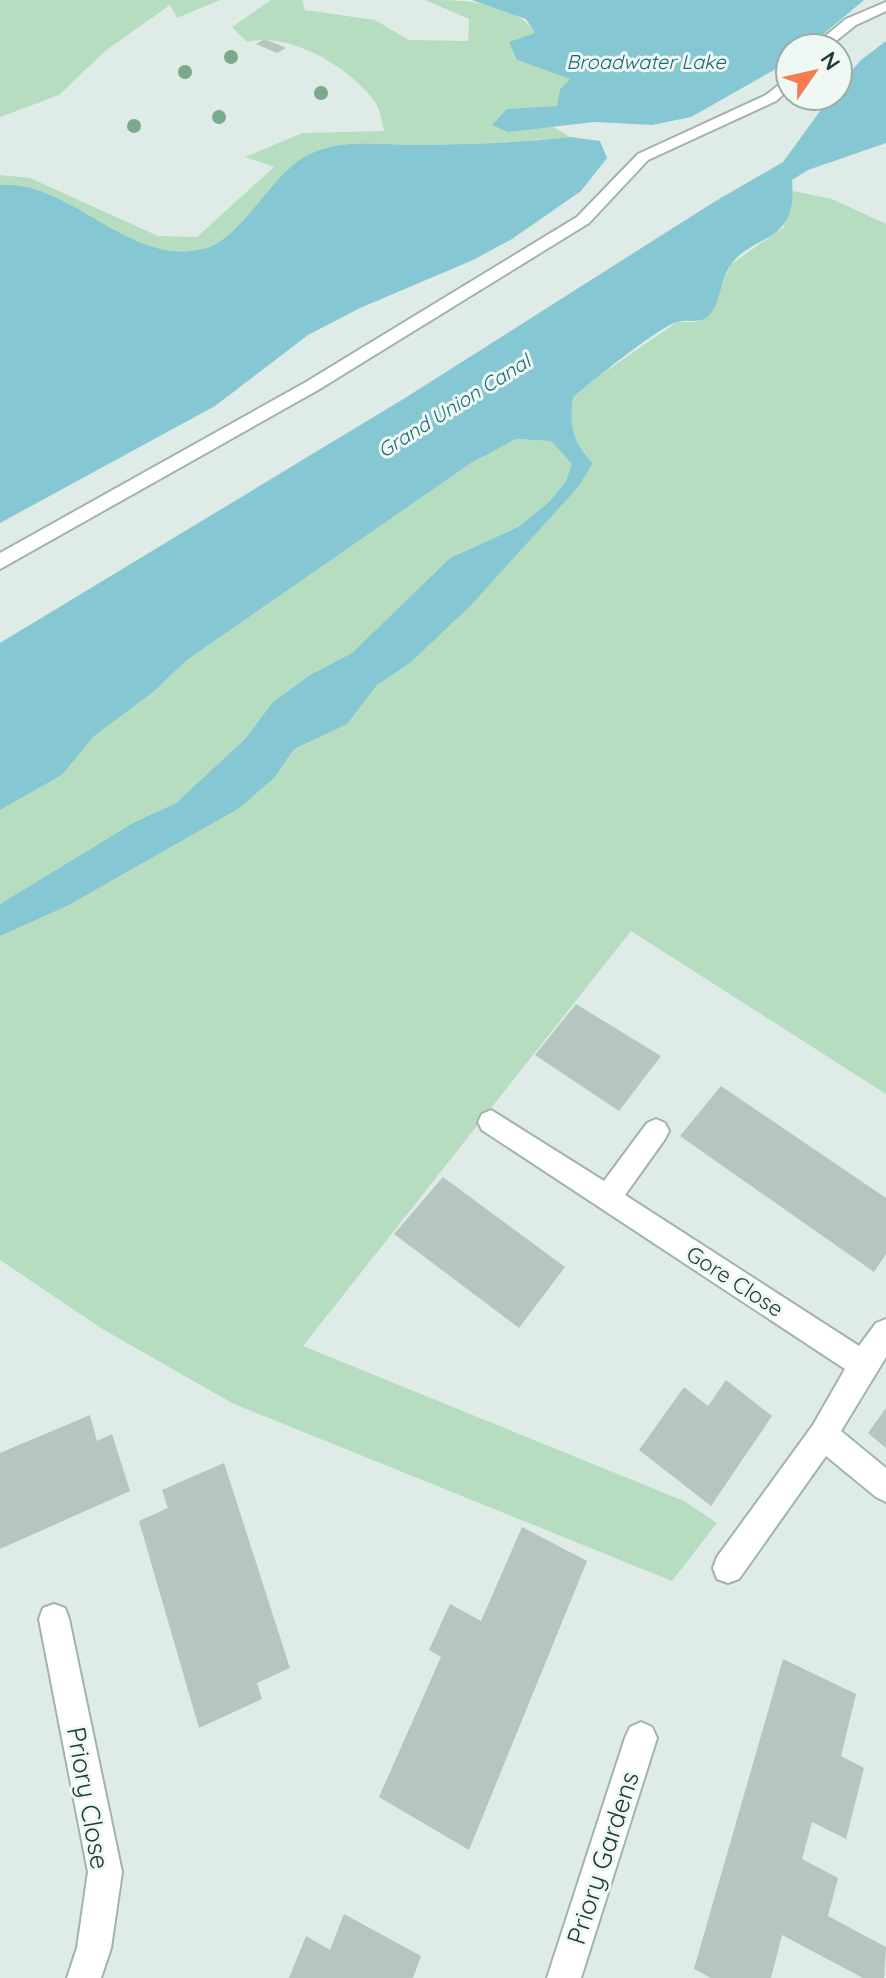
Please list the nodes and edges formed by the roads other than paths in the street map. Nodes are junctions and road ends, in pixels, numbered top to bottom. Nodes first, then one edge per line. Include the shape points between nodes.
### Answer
1 (886, 6) edge
2 (838, 32) edge
3 (774, 95) edge
4 (0, 562) edge
5 (491, 1122) dead end
6 (656, 1131) dead end
7 (607, 1198) junction
8 (886, 1333) edge
9 (863, 1365) junction
10 (823, 1435) junction
11 (886, 1487) edge
12 (728, 1568) dead end
13 (54, 1619) dead end
14 (641, 1738) dead end
15 (84, 1978) edge
16 (564, 1978) edge

1 - 2 street
3 - 4 street via 643,157 583,220 312,386
5 - 7 street, Gore Close
6 - 7 street
7 - 9 street, Gore Close
8 - 9 street
9 - 10 street
10 - 11 street
10 - 12 street
13 - 15 street, Priory Close via 105,1872
14 - 16 street, Priory Gardens

